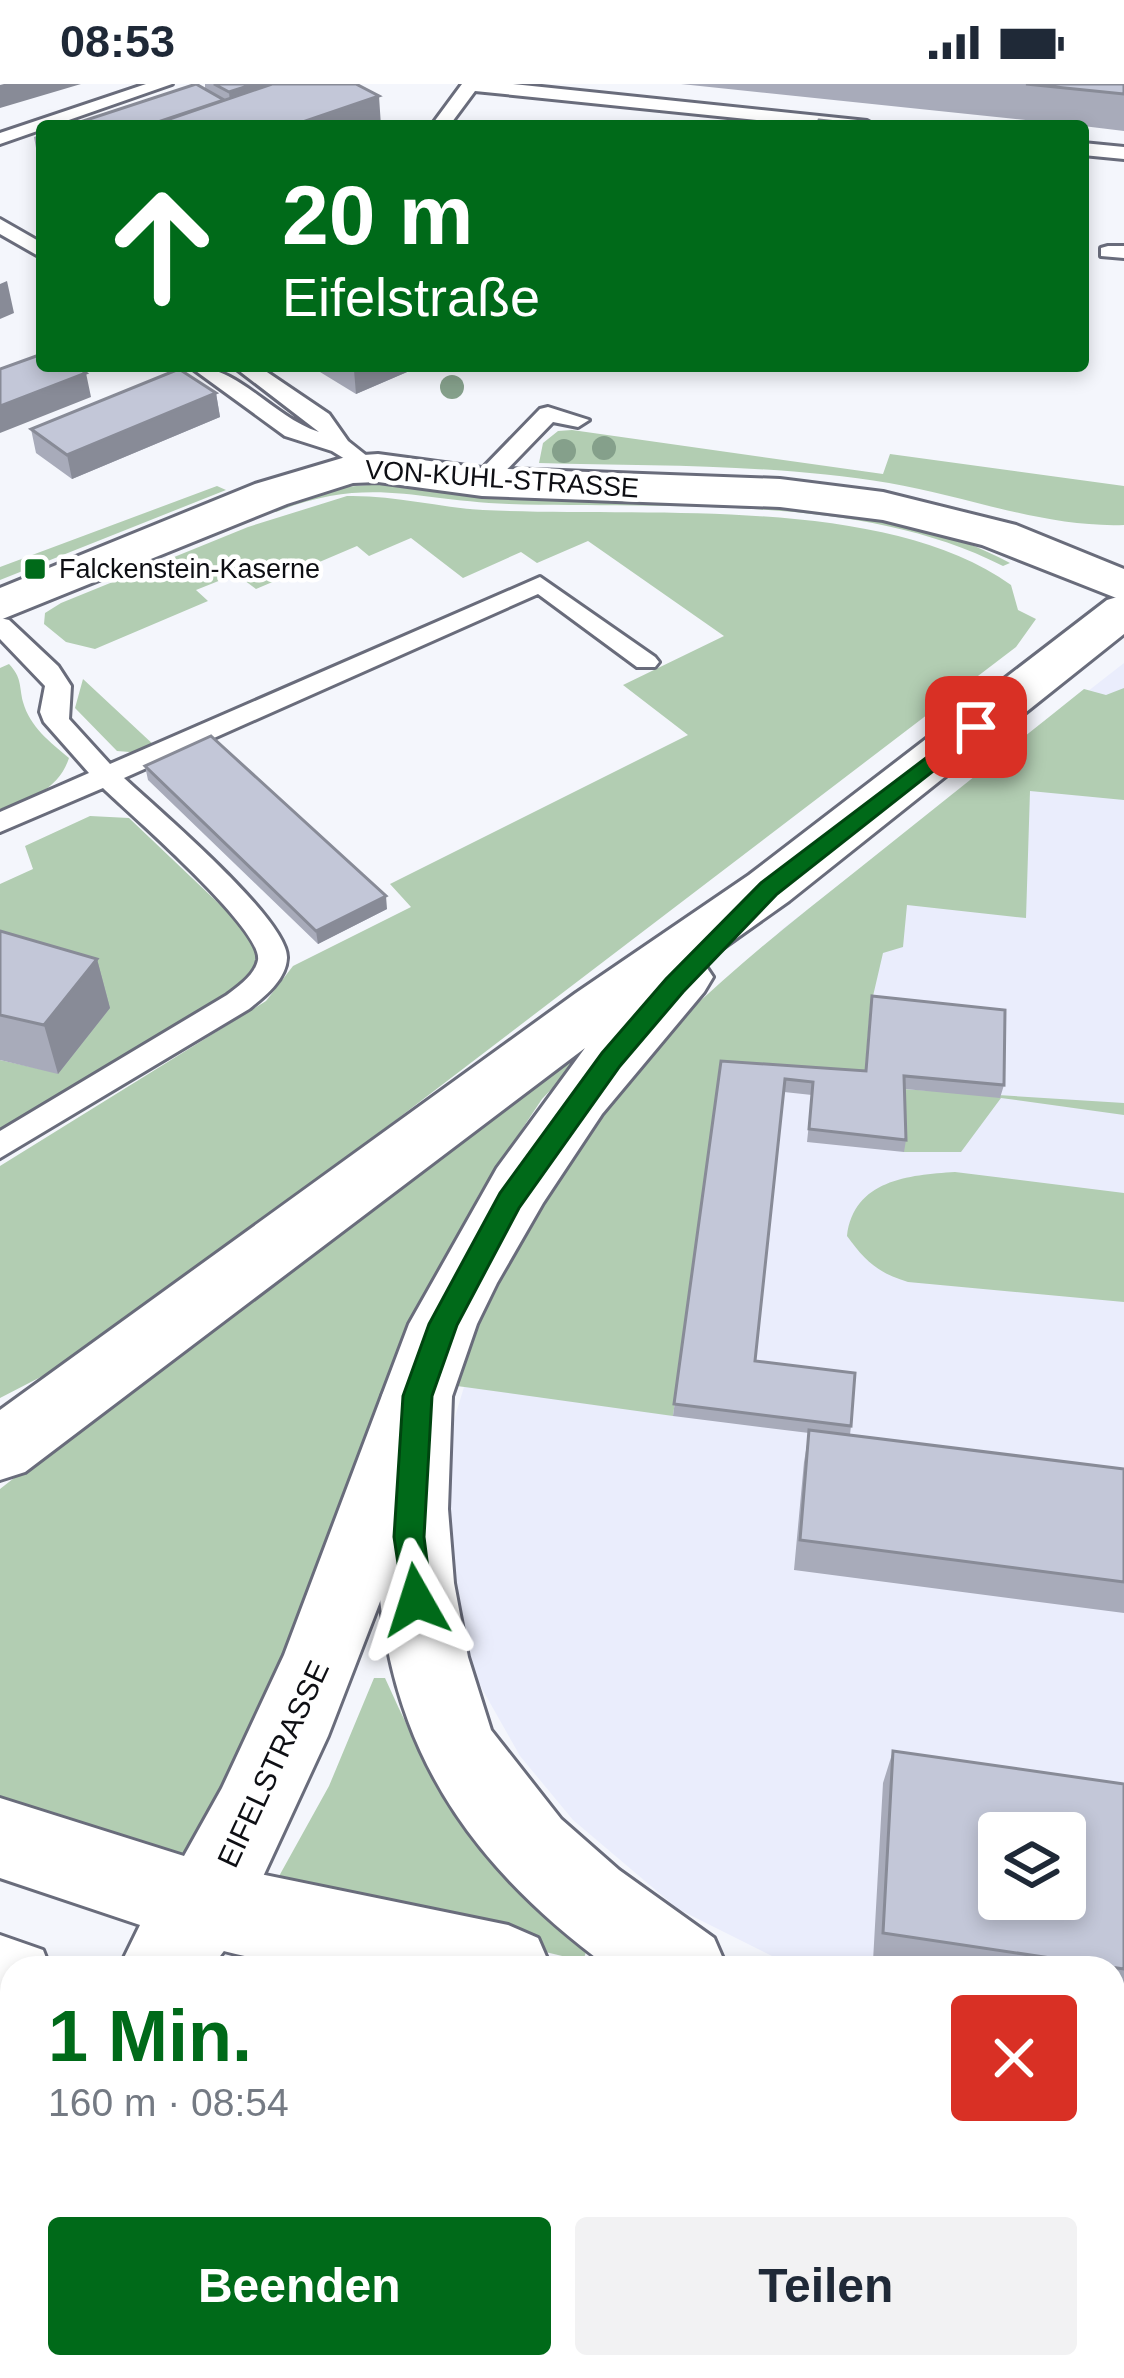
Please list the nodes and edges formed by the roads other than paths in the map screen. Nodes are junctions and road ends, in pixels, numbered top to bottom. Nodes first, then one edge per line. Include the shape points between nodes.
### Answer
1 (163, 84) edge
2 (471, 84) edge
3 (56, 120) edge
4 (444, 120) edge
5 (810, 120) edge
6 (36, 127) edge
7 (0, 139) edge
8 (1089, 149) edge
9 (1124, 153) edge
10 (0, 225) edge
11 (36, 248) edge
12 (209, 372) edge
13 (253, 372) edge
14 (561, 392) dead end
15 (548, 414) junction
16 (578, 421) dead end
17 (356, 457) junction
18 (482, 482) junction
19 (1124, 543) edge
20 (1022, 544) junction
21 (1124, 586) edge
22 (0, 604) edge
23 (1124, 610) edge
24 (0, 625) edge
25 (646, 662) dead end
26 (107, 777) junction
27 (0, 823) edge
28 (769, 888) junction
29 (0, 1146) edge
30 (418, 1396) junction
31 (0, 1450) edge
32 (0, 1838) edge
33 (184, 1936) edge
34 (386, 1956) edge
35 (667, 1956) edge

1 - 3 lane
2 - 4 lane
2 - 5 lane
6 - 7 lane
8 - 9 lane
10 - 11 lane
12 - 17 lane via 292,430
13 - 17 lane via 321,418
14 - 15 lane
15 - 16 lane
15 - 18 lane
17 - 18 main road, VON-KUHL-STRASSE
17 - 22 main road, VON-KUHL-STRASSE via 349,470
18 - 20 main road, VON-KUHL-STRASSE via 832,498 947,519
19 - 20 main road, VON-KUHL-STRASSE
20 - 21 main road, VON-KUHL-STRASSE
23 - 28 main road, EIFELSTRASSE
24 - 26 lane via 49,671 58,686 57,722
25 - 26 lane via 540,584
26 - 27 lane
26 - 29 lane via 253,916 271,938 274,961 266,981 238,1002
28 - 30 main road, EIFELSTRASSE via 674,986 559,1128 471,1267
28 - 31 main road, EIFELSTRASSE
30 - 33 main road, EIFELSTRASSE via 305,1706 265,1795
30 - 35 main road via 409,1537 416,1600 459,1751 538,1854
32 - 33 main road, EIFELSTRASSE
33 - 34 main road

